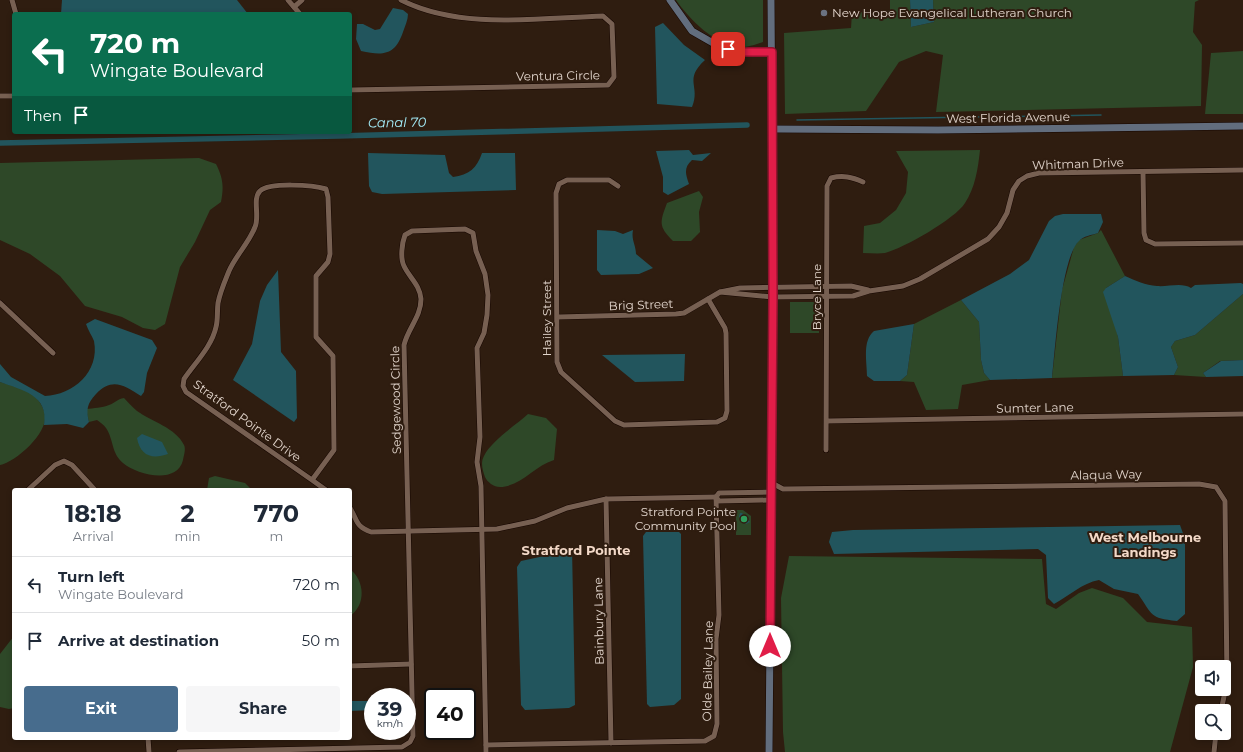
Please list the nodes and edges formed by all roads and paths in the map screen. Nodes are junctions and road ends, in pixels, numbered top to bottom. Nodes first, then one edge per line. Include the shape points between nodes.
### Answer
1 (12, 0) edge
2 (288, 0) edge
3 (302, 0) edge
4 (401, 0) edge
5 (670, 0) edge
6 (771, 0) edge
7 (294, 8) junction
8 (15, 12) edge
9 (298, 12) edge
10 (772, 52) junction
11 (352, 90) edge
12 (0, 96) edge
13 (12, 96) edge
14 (1243, 126) edge
15 (772, 129) junction
16 (1243, 170) edge
17 (1143, 172) junction
18 (863, 182) dead end
19 (618, 186) dead end
20 (1243, 243) edge
21 (773, 287) junction
22 (827, 287) junction
23 (869, 291) junction
24 (720, 292) junction
25 (827, 296) junction
26 (773, 297) junction
27 (708, 299) junction
28 (0, 303) edge
29 (558, 317) junction
30 (53, 353) dead end
31 (1243, 414) edge
32 (827, 421) junction
33 (826, 450) dead end
34 (312, 480) junction
35 (770, 482) junction
36 (30, 488) edge
37 (93, 488) edge
38 (323, 488) edge
39 (771, 492) junction
40 (716, 497) junction
41 (606, 498) junction
42 (770, 500) junction
43 (352, 513) edge
44 (482, 529) junction
45 (408, 531) junction
46 (411, 664) junction
47 (352, 666) edge
48 (1222, 704) edge
49 (148, 740) edge
50 (1215, 740) edge
51 (611, 743) junction
52 (486, 745) junction
53 (149, 752) edge
54 (179, 752) edge
55 (486, 752) edge
56 (769, 752) edge
57 (1214, 752) edge

1 - 8 street
2 - 7 street
3 - 7 street
4 - 11 street, Ventura Circle via 445,16 477,20 603,16 612,24 614,77 608,85
5 - 10 street via 692,31 713,43 735,52
6 - 10 street
7 - 9 street
10 - 15 street
12 - 13 street
14 - 15 street, West Florida Avenue via 938,130
15 - 21 street
16 - 17 street, Whitman Drive
17 - 20 street via 1146,240 1155,244
17 - 23 street, Whitman Drive via 1039,173 1028,176 1019,181 1013,190 1007,213 988,239 920,279 903,286
18 - 22 street, Bryce Lane via 852,176 837,176 832,178 828,186
19 - 29 street, Hailey Street via 609,180 566,180 559,184 556,193
21 - 22 street, Whitman Drive
21 - 24 street, Brig Street via 740,288
21 - 26 street
22 - 23 street, Whitman Drive via 851,286
22 - 25 street, Bryce Lane
23 - 25 street, Whitman Drive via 852,296
24 - 26 street
24 - 27 street, Brig Street
25 - 26 street, Whitman Drive
25 - 32 street, Bryce Lane
26 - 35 street
27 - 29 street, Brig Street via 684,313 676,314
27 - 29 street, Hailey Street via 726,333 727,411 725,418 717,422 624,425 614,422 561,372 557,362
28 - 30 street
31 - 32 street, Sumter Lane
32 - 33 street, Bryce Lane
34 - 34 street, Stratford Pointe Drive via 186,392 183,386 184,379 211,340 223,288 233,262 256,226 256,200 259,192 268,186 317,186 326,189 328,197 330,254 328,262 316,276 316,337 333,356 334,450
34 - 38 street, Stratford Pointe Drive
35 - 39 street
35 - 48 street, Alaqua Way via 782,489 1192,484 1216,487 1225,509 1227,682
36 - 37 street via 56,465 64,462 72,465
39 - 40 street via 719,493
39 - 42 street
40 - 41 street
40 - 42 street via 719,501
40 - 51 street, Olde Bailey Lane via 719,615 716,639 717,724 714,736 705,741
41 - 44 street via 567,508 517,526
41 - 51 street, Bainbury Lane
42 - 56 street
43 - 45 street via 361,528 371,532
44 - 45 street
44 - 45 street, Sedgewood Circle via 481,486 477,462 480,437 477,348 484,333 488,295 475,238 473,233 464,229 412,231 405,235 403,242 403,265 417,284 421,297 417,320 406,335 404,345
44 - 52 street, Sedgewood Circle
45 - 46 street, Sedgewood Circle
46 - 47 street
46 - 54 street, Sedgewood Circle via 413,736 410,742 402,747
49 - 53 street
50 - 57 street
51 - 52 street, Olde Bailey Lane
52 - 55 street, Sedgewood Circle

